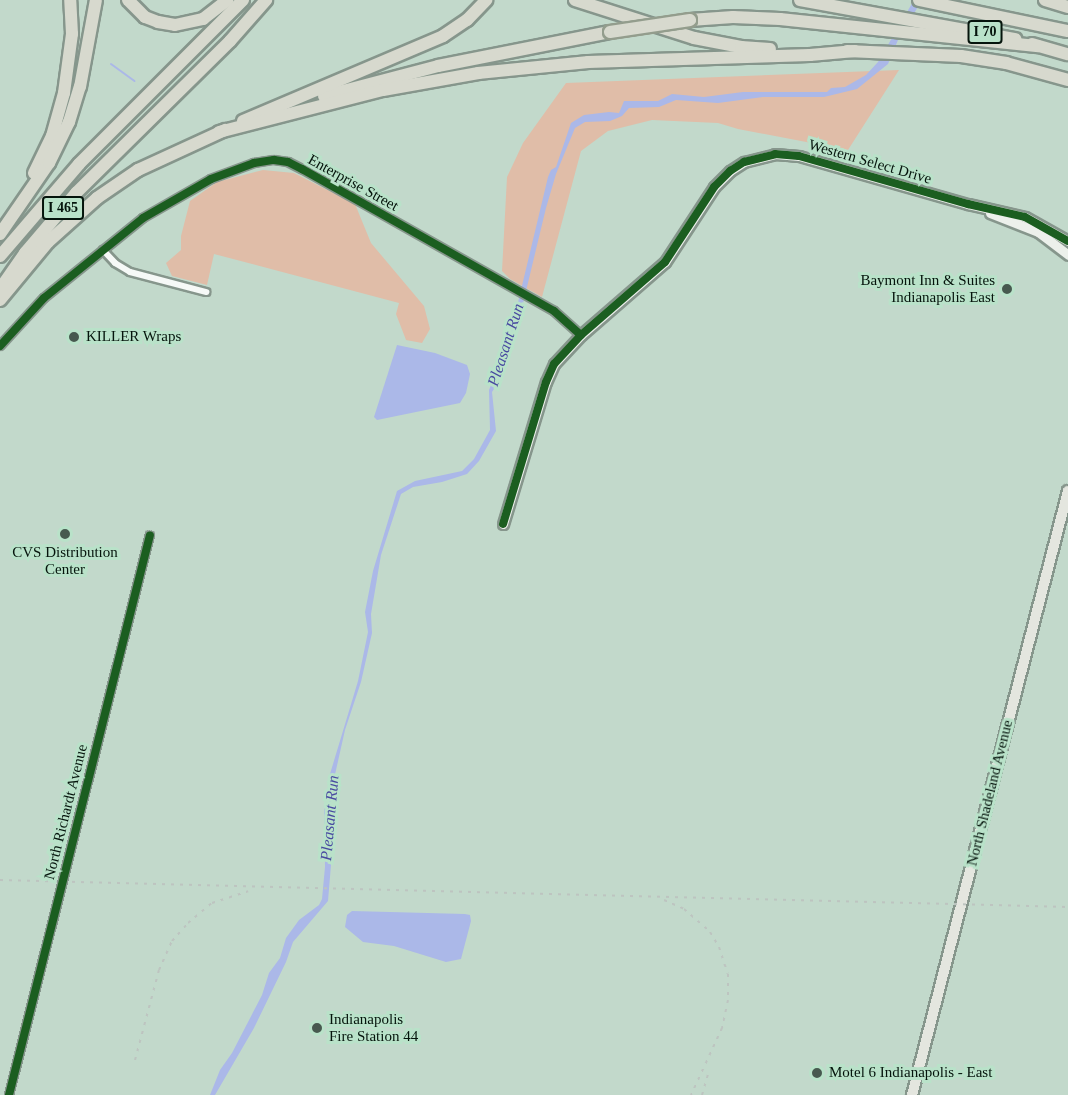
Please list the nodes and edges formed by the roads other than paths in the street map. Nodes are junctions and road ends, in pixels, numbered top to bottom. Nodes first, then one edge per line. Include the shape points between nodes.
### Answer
1 (70, 0) edge
2 (96, 0) edge
3 (128, 0) edge
4 (227, 0) edge
5 (243, 0) edge
6 (266, 0) edge
7 (486, 0) edge
8 (575, 0) edge
9 (592, 0) edge
10 (800, 0) edge
11 (919, 0) edge
12 (1045, 0) edge
13 (1068, 7) edge
14 (654, 26) junction
15 (1068, 31) edge
16 (1039, 46) junction
17 (861, 51) junction
18 (1068, 54) edge
19 (1068, 80) edge
20 (256, 115) junction
21 (219, 132) junction
22 (968, 204) junction
23 (0, 224) edge
24 (0, 234) edge
25 (1068, 241) edge
26 (103, 250) junction
27 (1068, 255) edge
28 (0, 256) edge
29 (0, 289) edge
30 (206, 292) dead end
31 (0, 300) edge
32 (581, 335) junction
33 (0, 346) edge
34 (1068, 491) edge
35 (503, 524) dead end
36 (150, 535) dead end
37 (9, 1095) edge
38 (912, 1095) edge

1 - 23 highway via 73,27 69,65 57,121 33,176
2 - 24 highway via 80,87 64,132 43,172
3 - 4 highway via 151,20 175,25 203,19
5 - 28 highway, I 465 via 79,164
6 - 29 highway, I 465 via 230,41 76,193
7 - 20 highway via 467,20 443,36
8 - 14 highway
9 - 14 highway
10 - 16 highway, I 70 via 997,34
11 - 15 highway, I 70
12 - 13 highway
14 - 17 highway via 741,47
16 - 18 highway, I 70
16 - 20 highway, bridge via 762,18 690,20 438,66
17 - 19 highway via 910,51 991,60
17 - 21 highway via 588,62 478,73 366,94
20 - 21 highway
21 - 31 highway via 138,170 97,198 48,242
22 - 25 street, Western Select Drive via 1037,221
22 - 27 street, Western Select Drive via 1038,232
22 - 32 street, Western Select Drive via 799,156 775,154 754,159 732,169 718,182 665,262
26 - 30 street via 129,272
26 - 32 street, Enterprise Street via 182,193 240,168 274,160 288,162 559,314
26 - 33 street, Enterprise Street via 44,298
32 - 35 street, Western Select Drive via 559,357 547,379
34 - 38 main road, North Shadeland Avenue
36 - 37 street, North Richardt Avenue

